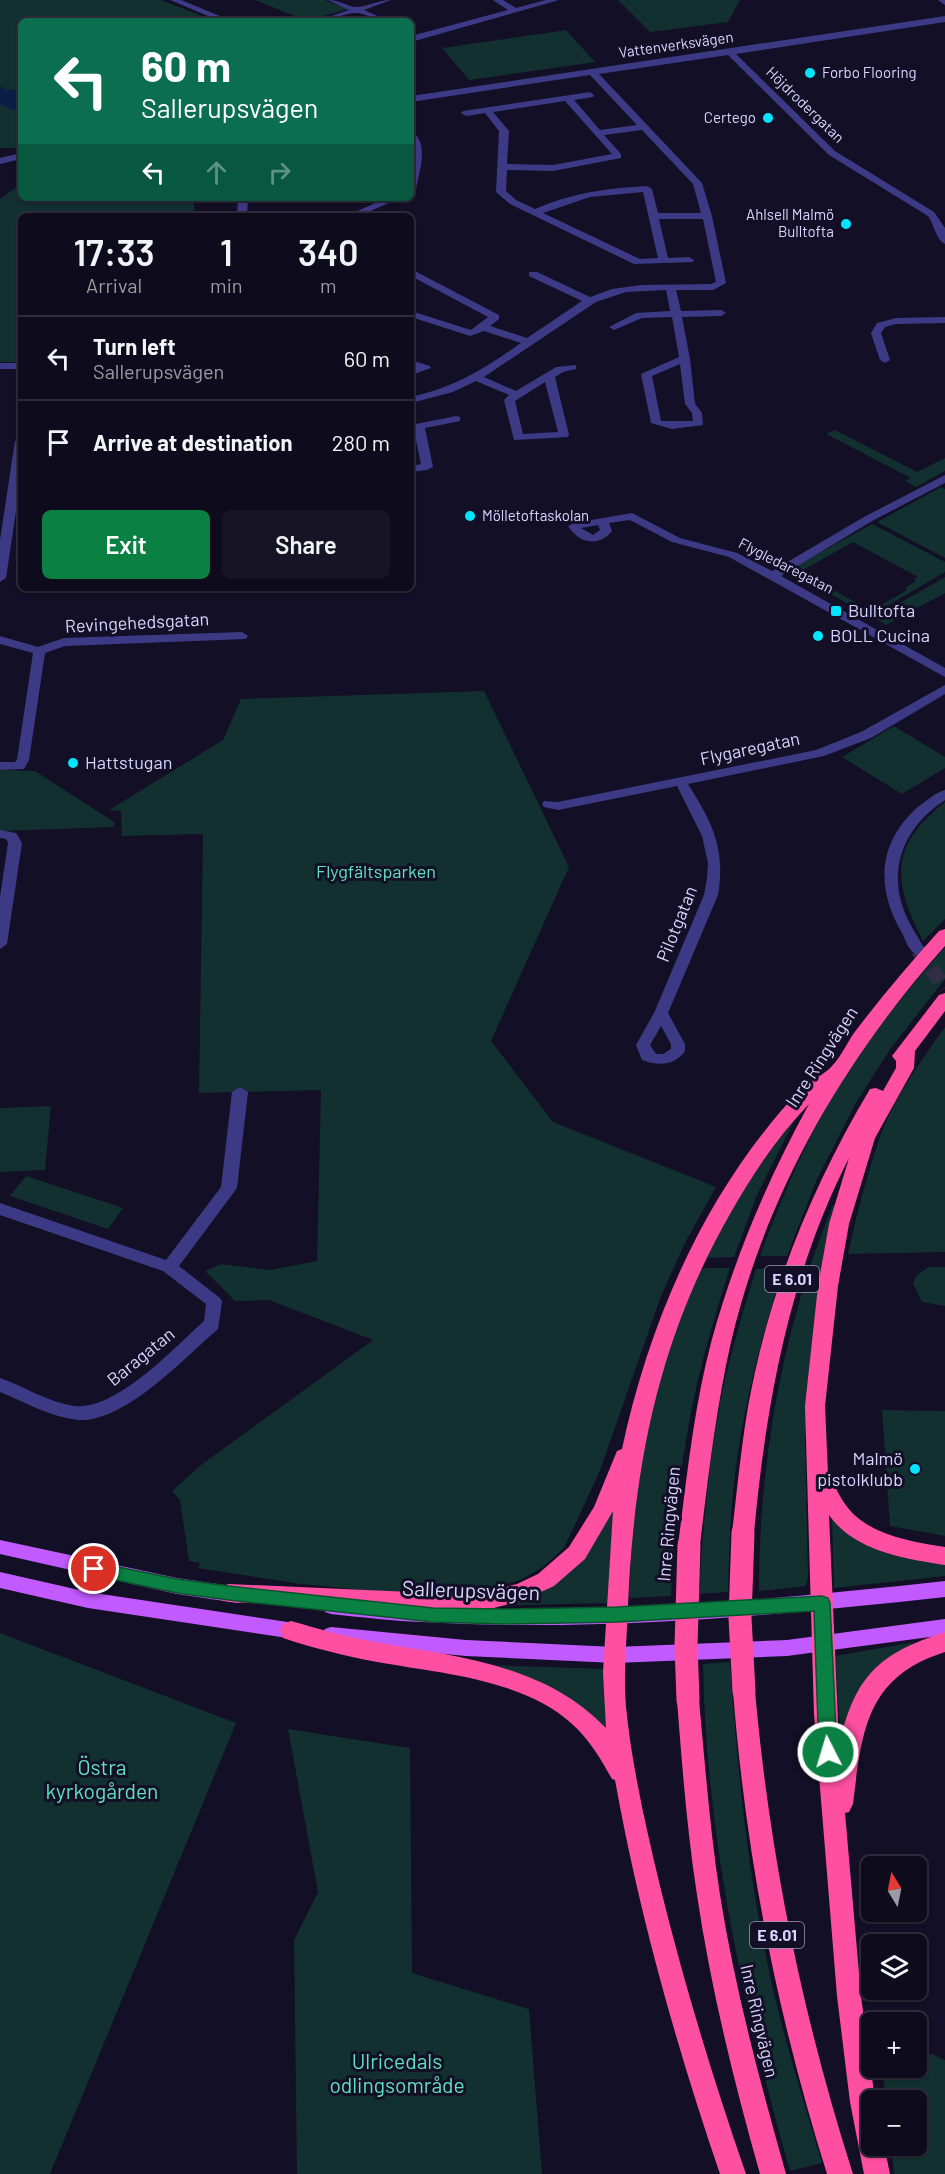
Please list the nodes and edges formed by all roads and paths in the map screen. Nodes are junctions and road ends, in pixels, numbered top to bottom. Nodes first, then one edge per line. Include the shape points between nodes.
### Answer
1 (174, 0) edge
2 (332, 0) edge
3 (387, 0) edge
4 (497, 0) edge
5 (555, 0) edge
6 (356, 10) junction
7 (515, 11) junction
8 (220, 18) edge
9 (331, 18) edge
10 (377, 18) edge
11 (945, 19) edge
12 (414, 32) edge
13 (422, 36) junction
14 (414, 38) edge
15 (729, 52) junction
16 (592, 72) junction
17 (590, 95) dead end
18 (567, 98) junction
19 (414, 99) edge
20 (487, 110) junction
21 (466, 113) dead end
22 (644, 127) junction
23 (598, 133) junction
24 (414, 140) edge
25 (18, 157) edge
26 (0, 161) edge
27 (502, 167) junction
28 (414, 172) edge
29 (388, 201) edge
30 (537, 212) junction
31 (358, 213) edge
32 (654, 216) junction
33 (707, 216) junction
34 (945, 241) edge
35 (689, 260) dead end
36 (664, 261) junction
37 (414, 274) edge
38 (533, 274) dead end
39 (671, 288) junction
40 (590, 301) junction
41 (721, 313) dead end
42 (676, 314) junction
43 (414, 315) edge
44 (945, 320) edge
45 (483, 327) junction
46 (614, 327) dead end
47 (528, 342) junction
48 (685, 359) junction
49 (885, 360) dead end
50 (414, 364) edge
51 (0, 366) edge
52 (18, 366) edge
53 (572, 367) dead end
54 (414, 371) edge
55 (549, 375) junction
56 (477, 378) junction
57 (517, 395) junction
58 (414, 399) edge
59 (456, 419) dead end
60 (415, 427) edge
61 (18, 455) edge
62 (414, 469) edge
63 (944, 479) edge
64 (5, 517) edge
65 (602, 521) dead end
66 (772, 576) junction
67 (0, 578) edge
68 (242, 636) dead end
69 (0, 640) edge
70 (39, 651) junction
71 (945, 673) edge
72 (945, 689) edge
73 (0, 766) edge
74 (681, 782) junction
75 (945, 794) edge
76 (549, 804) dead end
77 (6, 835) edge
78 (2, 911) edge
79 (945, 935) edge
80 (0, 944) edge
81 (918, 950) tunnel mouth
82 (945, 999) edge
83 (661, 1013) dead end
84 (906, 1048) junction
85 (840, 1070) junction
86 (240, 1092) dead end
87 (0, 1209) edge
88 (170, 1267) junction
89 (0, 1385) edge
90 (634, 1433) junction
91 (816, 1447) junction
92 (0, 1547) edge
93 (945, 1556) edge
94 (0, 1580) edge
95 (945, 1589) edge
96 (229, 1593) junction
97 (822, 1603) junction
98 (617, 1614) junction
99 (945, 1627) edge
100 (291, 1631) junction
101 (945, 1642) edge
102 (824, 1645) junction
103 (615, 1655) junction
104 (635, 1828) junction
105 (837, 1836) junction
106 (734, 2174) edge
107 (773, 2174) edge
108 (840, 2174) edge
109 (877, 2174) edge

1 - 8 street
2 - 6 street
3 - 6 street
4 - 7 street
5 - 7 street
6 - 9 street
6 - 10 street
7 - 13 street
11 - 15 street, Vattenverksvägen
12 - 13 street
13 - 14 street
15 - 16 street, Vattenverksvägen
15 - 34 street, Höjdrodergatan via 832,153 931,214
16 - 19 street, Vattenverksvägen
16 - 22 street
17 - 18 street
18 - 20 street
18 - 23 street
20 - 21 street
20 - 27 street via 504,131
22 - 23 street
22 - 33 street via 697,183
23 - 27 street via 618,156 553,168
24 - 28 street via 418,149
25 - 26 street
27 - 30 street via 501,192
29 - 31 street
30 - 32 street via 583,195 647,189
30 - 36 street via 638,262
32 - 33 street
32 - 36 street
33 - 39 street via 721,283 713,287
35 - 36 street
37 - 45 street via 494,315 495,319
38 - 40 street
39 - 40 street via 620,291
39 - 42 street
40 - 47 street
41 - 42 street
42 - 46 street via 640,315
42 - 48 street
43 - 45 street via 466,333
44 - 49 street via 901,320 881,325 876,333
45 - 47 street
47 - 56 street
48 - 48 street via 690,404 699,423 663,426 656,423 646,374
50 - 54 street via 426,368
51 - 52 street
53 - 55 street
55 - 57 street
55 - 57 street via 564,435 518,438 509,400
56 - 57 street
56 - 58 street
59 - 60 street
60 - 62 street via 427,467
61 - 64 street
63 - 66 street
64 - 67 street
65 - 66 street, Flygledaregatan via 632,516 676,540 733,555
66 - 71 street, Flygledaregatan
68 - 70 street, Revingehedsgatan via 64,642
69 - 70 street
70 - 73 street via 23,760 19,766
72 - 74 street, Flygaregatan via 866,735 835,748
74 - 76 street, Flygaregatan via 558,806
74 - 83 street, Pilotgatan via 712,839 716,876
75 - 81 street via 921,810 894,850 890,881 896,908
77 - 78 street via 15,843
78 - 80 street
79 - 85 highway, Inre Ringvägen / E 6.01 via 868,1027
82 - 84 highway, Inre Ringvägen / E 6.01
84 - 91 highway via 905,1068 866,1137 839,1224 820,1347
84 - 108 highway, Inre Ringvägen / E 6.01, bridge via 861,1117 831,1177 796,1265 762,1387 743,1533 740,1618 748,1755 757,1826 802,2047
85 - 90 highway via 812,1090 779,1127 701,1245 663,1331
85 - 107 highway, Inre Ringvägen / E 6.01, bridge via 823,1094 779,1179 742,1275 708,1403 689,1545 686,1645 695,1789 713,1922 741,2057
86 - 88 street via 229,1188
87 - 88 street
88 - 89 street, Baragatan via 214,1302 212,1324 129,1394 89,1413 67,1411
90 - 96 highway via 588,1539 564,1566 521,1592 486,1601 433,1602
90 - 98 highway via 619,1556
91 - 93 highway via 829,1500 849,1524 891,1545
91 - 97 highway
92 - 96 main road, Sallerupsvägen via 177,1586
94 - 100 main road via 88,1600
95 - 97 main road, Sallerupsvägen
96 - 98 main road, Sallerupsvägen via 433,1615
97 - 98 main road, Sallerupsvägen
97 - 102 highway
98 - 103 highway
99 - 102 main road
100 - 103 main road via 466,1648
100 - 104 highway via 499,1676 562,1703 606,1744 625,1786
101 - 105 highway via 922,1647 895,1664 878,1680 860,1708 849,1741
102 - 103 main road
102 - 105 highway via 825,1714
103 - 104 highway via 615,1707
104 - 106 highway via 681,2013
105 - 109 highway via 849,1996

